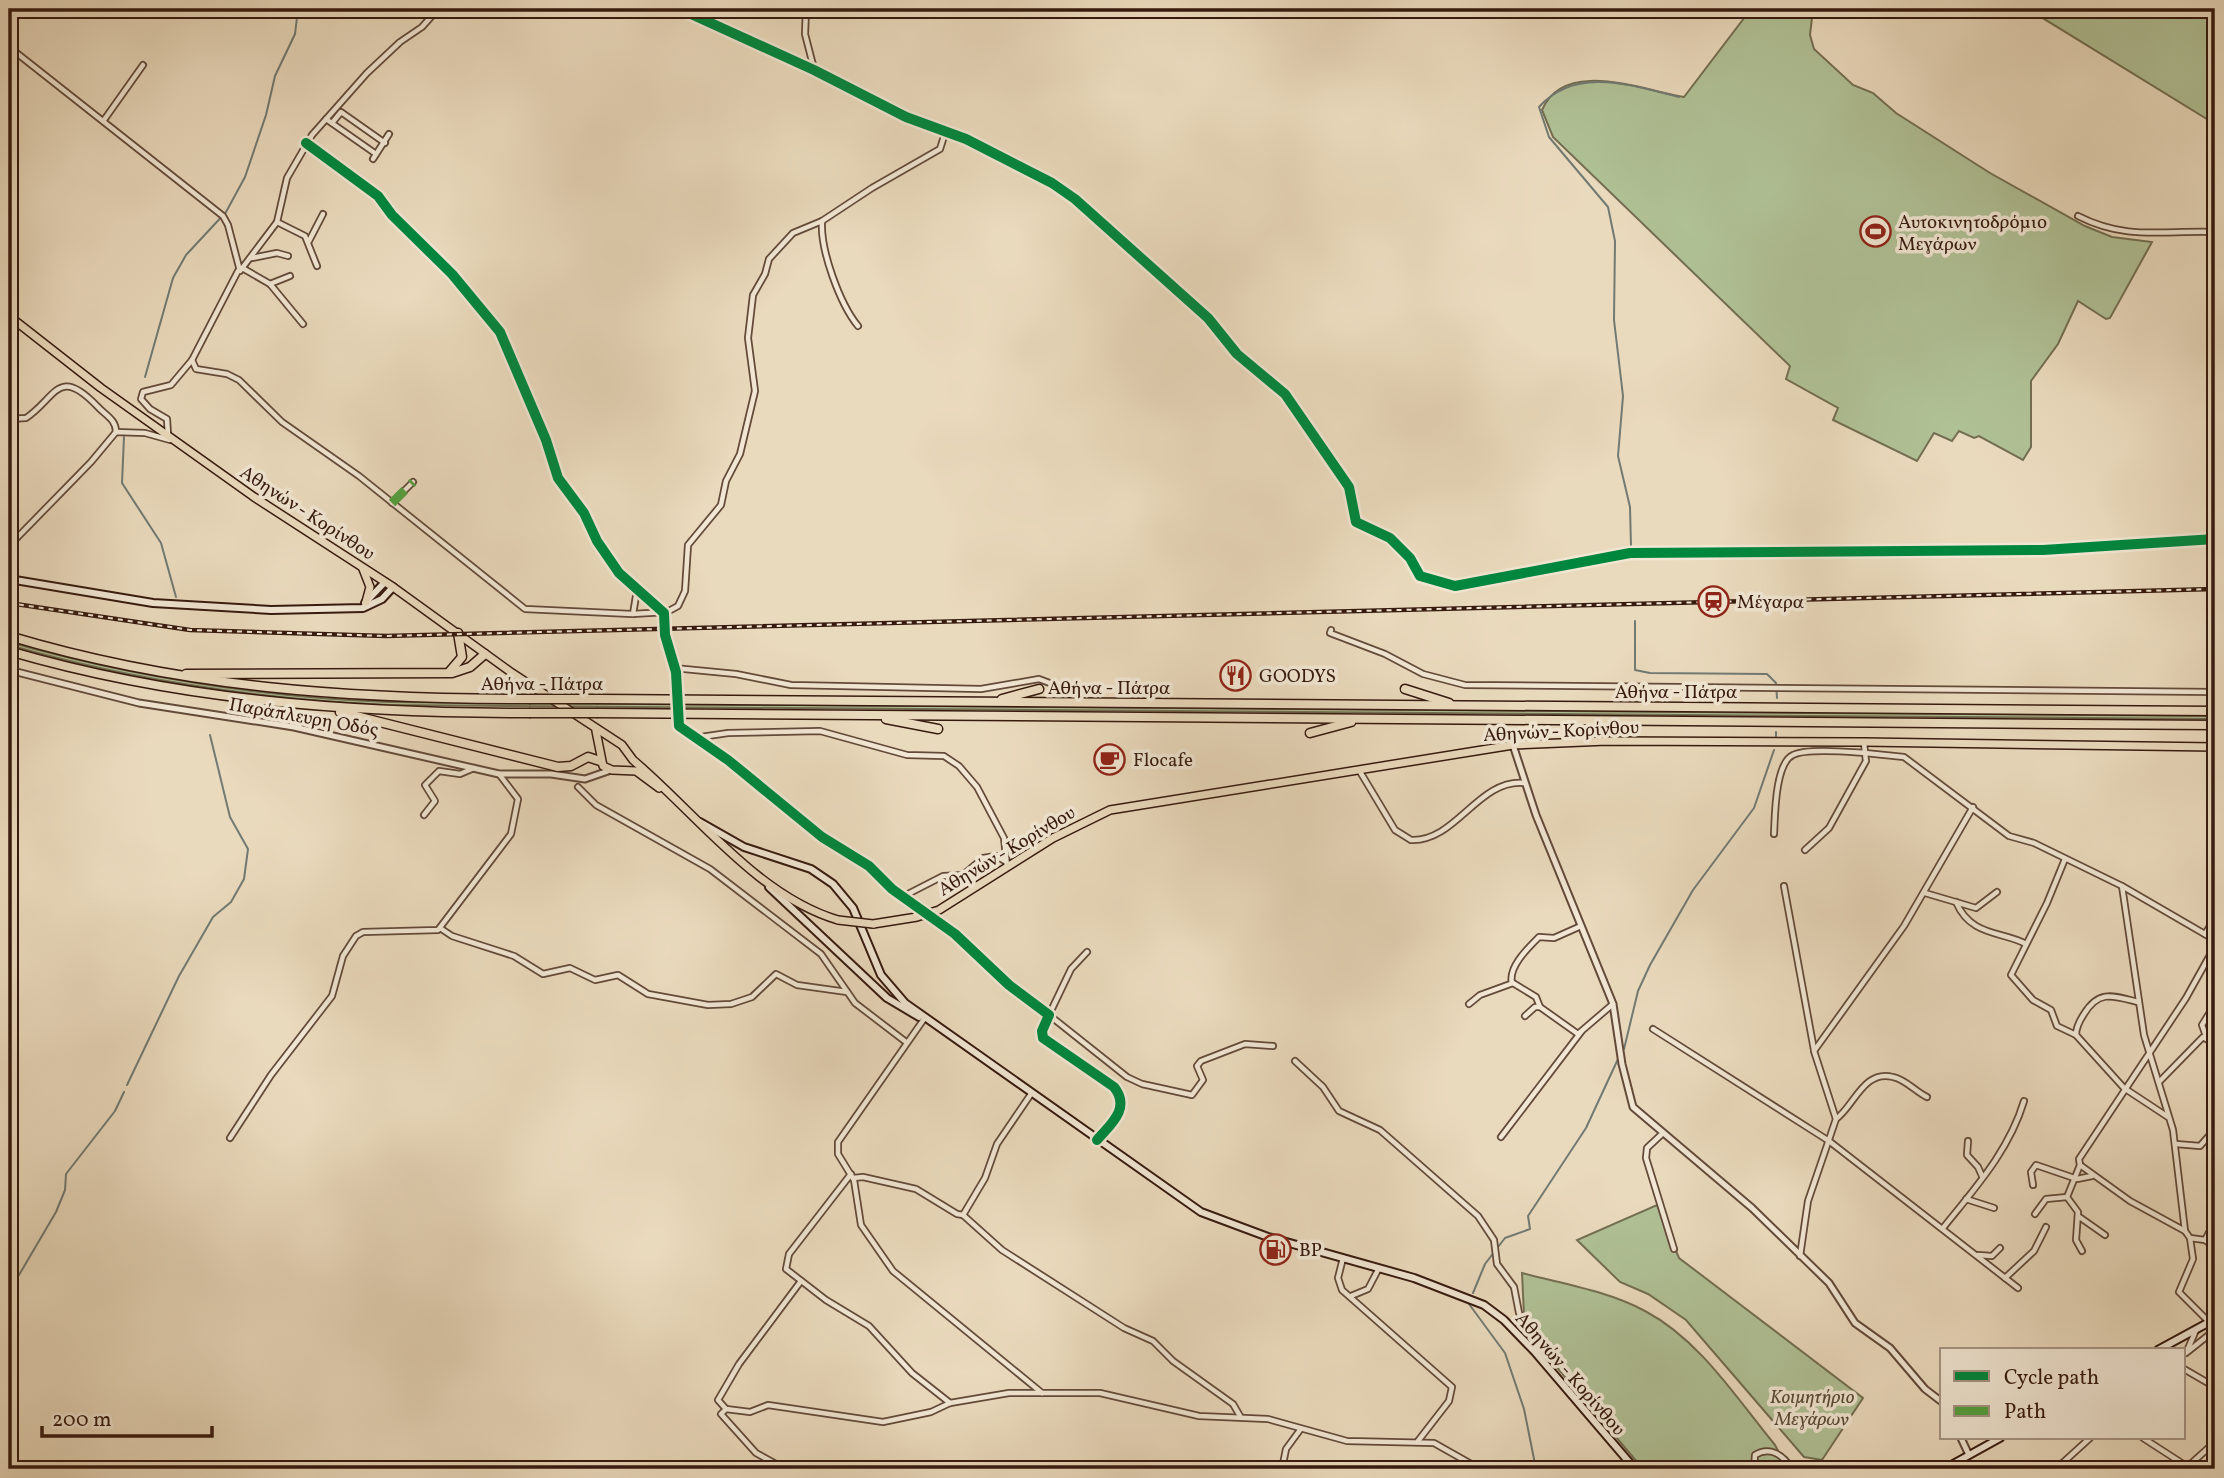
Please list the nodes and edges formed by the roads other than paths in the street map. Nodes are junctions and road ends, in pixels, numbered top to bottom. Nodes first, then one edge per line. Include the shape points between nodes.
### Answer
1 (438, 9) edge
2 (680, 9) edge
3 (806, 9) edge
4 (9, 47) edge
5 (143, 65) dead end
6 (814, 70) junction
7 (326, 119) junction
8 (104, 120) junction
9 (332, 123) junction
10 (945, 133) junction
11 (389, 134) dead end
12 (306, 143) junction
13 (385, 143) junction
14 (323, 214) dead end
15 (2078, 216) dead end
16 (822, 221) junction
17 (277, 222) junction
18 (2215, 232) edge
19 (309, 241) junction
20 (288, 257) dead end
21 (251, 259) junction
22 (317, 266) dead end
23 (241, 270) junction
24 (290, 276) dead end
25 (270, 284) junction
26 (9, 316) edge
27 (303, 324) dead end
28 (858, 326) dead end
29 (192, 360) junction
30 (9, 419) edge
31 (116, 432) junction
32 (168, 436) junction
33 (177, 442) junction
34 (412, 482) dead end
35 (392, 503) junction
36 (2215, 539) edge
37 (9, 546) edge
38 (358, 563) junction
39 (9, 579) edge
40 (385, 582) junction
41 (393, 587) junction
42 (637, 590) junction
43 (366, 602) junction
44 (358, 608) junction
45 (632, 614) junction
46 (664, 616) junction
47 (1331, 630) dead end
48 (458, 633) junction
49 (664, 635) tunnel mouth
50 (9, 636) edge
51 (9, 651) edge
52 (485, 654) junction
53 (674, 668) junction
54 (9, 670) edge
55 (162, 673) junction
56 (447, 673) junction
57 (677, 683) tunnel mouth
58 (1055, 685) dead end
59 (1039, 689) dead end
60 (1405, 689) dead end
61 (2215, 692) edge
62 (993, 702) junction
63 (1458, 705) junction
64 (322, 708) junction
65 (2215, 711) edge
66 (866, 715) junction
67 (1361, 719) junction
68 (676, 723) dead end
69 (2215, 725) edge
70 (594, 728) junction
71 (938, 729) dead end
72 (1310, 733) dead end
73 (694, 738) junction
74 (614, 742) junction
75 (1864, 742) junction
76 (1513, 745) junction
77 (2215, 747) edge
78 (600, 750) junction
79 (627, 752) junction
80 (1866, 752) junction
81 (601, 762) junction
82 (475, 768) junction
83 (616, 769) junction
84 (1359, 769) junction
85 (499, 774) junction
86 (594, 777) junction
87 (1524, 783) junction
88 (578, 787) dead end
89 (669, 794) junction
90 (1973, 807) junction
91 (424, 815) dead end
92 (698, 821) junction
93 (1774, 834) dead end
94 (1805, 850) dead end
95 (740, 859) junction
96 (2065, 859) junction
97 (1007, 864) junction
98 (1784, 886) dead end
99 (2122, 886) junction
100 (1997, 892) dead end
101 (1925, 893) junction
102 (904, 896) junction
103 (1956, 902) junction
104 (916, 906) tunnel mouth
105 (2215, 918) edge
106 (937, 920) tunnel mouth
107 (1581, 926) junction
108 (440, 928) junction
109 (2205, 934) junction
110 (2215, 940) edge
111 (2026, 944) junction
112 (2215, 946) edge
113 (1087, 952) dead end
114 (1512, 983) junction
115 (847, 992) junction
116 (2138, 1002) junction
117 (1469, 1004) dead end
118 (1613, 1004) junction
119 (1540, 1007) junction
120 (2210, 1012) dead end
121 (1049, 1015) junction
122 (1525, 1016) dead end
123 (924, 1019) junction
124 (1653, 1028) dead end
125 (1581, 1032) junction
126 (2076, 1035) junction
127 (2206, 1037) junction
128 (906, 1041) junction
129 (2215, 1044) edge
130 (1273, 1045) dead end
131 (2150, 1050) junction
132 (1814, 1051) junction
133 (1294, 1061) dead end
134 (2161, 1081) junction
135 (2124, 1088) junction
136 (1031, 1094) junction
137 (1927, 1097) dead end
138 (2024, 1101) dead end
139 (2169, 1118) junction
140 (1836, 1119) junction
141 (2215, 1129) edge
142 (1663, 1132) junction
143 (1501, 1137) dead end
144 (230, 1138) dead end
145 (1097, 1140) junction
146 (1829, 1141) junction
147 (1968, 1141) dead end
148 (2175, 1144) junction
149 (2080, 1166) junction
150 (2093, 1175) junction
151 (852, 1176) junction
152 (1982, 1177) junction
153 (2074, 1178) junction
154 (2033, 1185) dead end
155 (2067, 1197) junction
156 (1965, 1200) junction
157 (1994, 1208) dead end
158 (2035, 1214) dead end
159 (963, 1215) junction
160 (2078, 1216) junction
161 (2215, 1221) edge
162 (2046, 1227) dead end
163 (1943, 1228) junction
164 (2185, 1231) junction
165 (2105, 1235) dead end
166 (2190, 1238) junction
167 (2205, 1240) junction
168 (2000, 1248) dead end
169 (2215, 1248) edge
170 (1674, 1249) dead end
171 (2082, 1251) dead end
172 (1974, 1253) junction
173 (1800, 1256) junction
174 (1343, 1258) junction
175 (1379, 1268) junction
176 (2005, 1278) junction
177 (801, 1281) junction
178 (2018, 1289) dead end
179 (1350, 1296) junction
180 (2212, 1320) edge
181 (2196, 1329) junction
182 (2215, 1330) edge
183 (2162, 1348) edge
184 (2186, 1351) edge
185 (2186, 1352) edge
186 (1545, 1364) junction
187 (2186, 1370) edge
188 (2215, 1387) edge
189 (1043, 1393) junction
190 (1940, 1400) edge
191 (950, 1402) junction
192 (726, 1409) junction
193 (1240, 1416) junction
194 (1300, 1430) junction
195 (1962, 1440) edge
196 (1996, 1440) edge
197 (2088, 1440) edge
198 (2146, 1440) edge
199 (1418, 1441) junction
200 (2215, 1442) edge
201 (1969, 1455) junction
202 (1947, 1468) edge
203 (785, 1469) edge
204 (1282, 1469) edge
205 (1480, 1469) edge
206 (1635, 1469) edge
207 (1754, 1469) edge
208 (1792, 1469) edge
209 (2056, 1469) edge
210 (2188, 1469) edge

1 - 7 street via 367,73
2 - 6 street
3 - 6 street via 805,34
4 - 8 street
5 - 8 street
6 - 10 street
7 - 9 street
7 - 12 street
8 - 23 street via 225,218
9 - 13 street via 341,113
9 - 13 street via 375,157
10 - 16 street via 940,149
10 - 36 street via 966,139 1063,191 1208,318 1237,354 1285,394 1349,487 1356,522 1390,538 1420,576 1435,582 1455,586 1630,553 2043,550
11 - 13 street
12 - 17 street via 287,178
12 - 42 street via 373,191 500,332 558,478 608,558
14 - 19 street
15 - 18 street via 2130,234
16 - 28 street via 823,241 840,293
16 - 46 street via 783,241 755,288 748,338 754,391 740,454 726,481 721,505 688,545 687,584 681,602
17 - 19 street
17 - 21 street
19 - 22 street
20 - 21 street via 277,253
21 - 23 street
23 - 25 street
23 - 29 street
24 - 25 street
25 - 27 street
26 - 32 main road, Αθηνών - Κορίνθου
29 - 32 street via 171,385 142,392 145,405 167,419
29 - 35 street via 196,369 239,380 282,422
30 - 31 street via 26,418 53,390 71,388 111,419
31 - 33 street via 145,433
31 - 37 street
32 - 33 main road, Αθηνών - Κορίνθου
33 - 38 main road, Αθηνών - Κορίνθου
34 - 35 street
35 - 45 street via 525,609
38 - 40 main road, Αθηνών - Κορίνθου
38 - 43 main road via 369,581
39 - 44 main road via 182,606
40 - 41 main road, Αθηνών - Κορίνθου
40 - 43 main road
41 - 44 main road via 377,603
41 - 48 main road, Αθηνών - Κορίνθου
42 - 45 street
42 - 46 street
43 - 44 main road
45 - 46 street
47 - 61 street via 1423,674 1465,685
48 - 52 main road, Αθηνών - Κορίνθου
48 - 56 highway via 462,657
49 - 53 street
50 - 55 highway, Αθήνα - Πάτρα
51 - 64 highway, Αθήνα - Πάτρα via 109,678
52 - 56 highway via 470,667
52 - 70 main road, Αθηνών - Κορίνθου
53 - 57 street
53 - 58 street via 791,685 981,689 1039,679
54 - 82 street, Παράπλευρη Οδός via 139,703 294,727
55 - 56 highway
55 - 62 highway, Αθήνα - Πάτρα, bridge via 323,694
59 - 62 highway
60 - 63 highway
62 - 63 highway, Αθήνα - Πάτρα
63 - 65 highway, Αθήνα - Πάτρα
64 - 66 highway, Αθήνα - Πάτρα, bridge
64 - 81 highway via 558,767 588,757
66 - 67 highway, Αθήνα - Πάτρα
66 - 71 highway
67 - 69 highway, Αθήνα - Πάτρα
67 - 72 highway
68 - 73 street
70 - 74 main road, Αθηνών - Κορίνθου
70 - 78 main road
73 - 97 street via 820,731 907,755 944,755 977,787 1005,841
73 - 102 street
74 - 78 main road
74 - 79 main road, Αθηνών - Κορίνθου
75 - 76 main road, Αθηνών - Κορίνθου
75 - 77 main road, Αθηνών - Κορίνθου
75 - 80 street
76 - 84 main road, Αθηνών - Κορίνθου
76 - 87 street
78 - 81 main road
79 - 83 main road via 626,762
79 - 89 main road, Αθηνών - Κορίνθου
80 - 90 street via 1900,755
80 - 93 street via 1798,753 1788,758 1781,772
80 - 94 street via 1866,761 1829,828
81 - 83 main road, Αθηνών - Κορίνθου
81 - 86 street
82 - 85 street, Παράπλευρη Οδός
82 - 91 street via 460,774 439,771 428,779 425,785 435,801
83 - 86 street, Παράπλευρη Οδός
83 - 89 main road, Αθηνών - Κορίνθου via 636,771
84 - 87 street via 1395,830 1411,840 1437,833 1499,787
84 - 97 main road, Αθηνών - Κορίνθου via 1110,810
85 - 86 street, Παράπλευρη Οδός
85 - 108 street via 518,799 511,834
87 - 107 street
88 - 115 street via 596,805 716,874 821,954
89 - 92 main road, Αθηνών - Κορίνθου
90 - 96 street via 2010,836
90 - 101 street
92 - 95 main road, Αθηνών - Κορίνθου
92 - 123 main road, Αθηνών - Κορίνθου via 744,847 811,869 833,884 853,908 881,975
95 - 97 main road, Αθηνών - Κορίνθου, bridge via 814,912 873,924 917,917 957,901
95 - 123 main road, Αθηνών - Κορίνθου via 887,998
96 - 99 street
96 - 111 street
97 - 102 street via 996,856 983,858 962,875 943,876
98 - 132 street
99 - 109 street
99 - 116 street
100 - 103 street via 1979,907
101 - 103 street
101 - 132 street
102 - 104 street
103 - 111 street via 1989,934
105 - 109 street
106 - 121 street
107 - 114 street via 1554,938 1539,937 1517,962 1510,976
107 - 118 street
108 - 115 street via 514,956 543,974 570,968 595,980 618,975 648,994 699,1005 731,1004 752,997 776,974 797,985
108 - 144 street via 356,936 338,967 332,996
109 - 110 street
111 - 126 street via 2011,977 2033,1000 2051,1010 2057,1026
112 - 131 street
113 - 121 street via 1071,969
114 - 117 street
114 - 119 street via 1536,998
115 - 128 street
116 - 126 street via 2106,995 2096,998 2080,1020
116 - 131 street
118 - 125 street
118 - 142 street via 1633,1107
119 - 122 street
119 - 125 street via 1574,1032
120 - 127 street via 2202,1025
121 - 130 street via 1127,1076 1181,1094 1192,1095 1200,1087 1203,1080 1197,1066 1206,1059 1245,1044
121 - 145 street via 1044,1038 1114,1087 1120,1096 1119,1113
123 - 128 street
123 - 136 main road, Αθηνών - Κορίνθου
124 - 146 street
125 - 143 street
126 - 135 street
127 - 129 street
127 - 134 street
128 - 151 street via 838,1142 838,1154
131 - 134 street
131 - 135 street
132 - 140 street
133 - 186 street via 1324,1087 1339,1111 1380,1130 1478,1216 1494,1240 1497,1264 1514,1287 1519,1313
134 - 139 street
135 - 139 street
135 - 149 street via 2079,1159
136 - 145 main road, Αθηνών - Κορίνθου
136 - 159 street via 997,1144 981,1186
137 - 140 street via 1897,1078 1886,1077 1862,1088
138 - 152 street via 2003,1152
139 - 148 street
140 - 146 street
141 - 148 street via 2200,1146
142 - 170 street via 1647,1148 1646,1158
142 - 173 street
145 - 174 main road, Αθηνών - Κορίνθου via 1201,1212
146 - 163 street
146 - 173 street via 1808,1201
147 - 152 street via 1968,1155
148 - 164 street
149 - 150 street
149 - 153 street
150 - 153 street
150 - 164 street
151 - 159 street via 916,1189
151 - 177 street via 786,1258 786,1269
151 - 189 street via 861,1225 893,1271
152 - 156 street
153 - 154 street via 2036,1166 2031,1172
153 - 155 street
155 - 158 street via 2046,1199
155 - 160 street
156 - 157 street
156 - 163 street
159 - 193 street via 1002,1250 1129,1331 1153,1341 1233,1404
160 - 165 street
160 - 171 street via 2076,1240
161 - 167 street
162 - 176 street via 2034,1251
163 - 172 street
164 - 166 street
166 - 167 street
166 - 180 street via 2193,1259 2179,1292
167 - 169 street
168 - 172 street via 1992,1256
172 - 176 street
173 - 190 street via 1836,1291 1854,1322 1890,1348
174 - 175 main road, Αθηνών - Κορίνθου
174 - 179 street via 1339,1284
175 - 179 street via 1368,1289
175 - 186 main road, Αθηνών - Κορίνθου via 1484,1305
176 - 178 street
177 - 191 street via 869,1326 912,1373
177 - 192 street via 718,1400
179 - 199 street via 1452,1387 1449,1401
180 - 181 main road
181 - 183 main road
181 - 184 street
182 - 185 street
186 - 206 main road, Αθηνών - Κορίνθου
187 - 188 street
189 - 191 street via 1014,1392
189 - 193 street via 1110,1394 1199,1416
191 - 192 street via 931,1412 883,1422 770,1405 750,1412
192 - 203 street via 721,1414 751,1448
193 - 194 street
194 - 199 street via 1356,1442
194 - 204 street via 1286,1449
195 - 201 street
196 - 201 main road
197 - 209 street
198 - 210 street
199 - 205 street via 1442,1446
200 - 210 street
201 - 202 main road
207 - 208 street via 1755,1455 1766,1451 1779,1455

